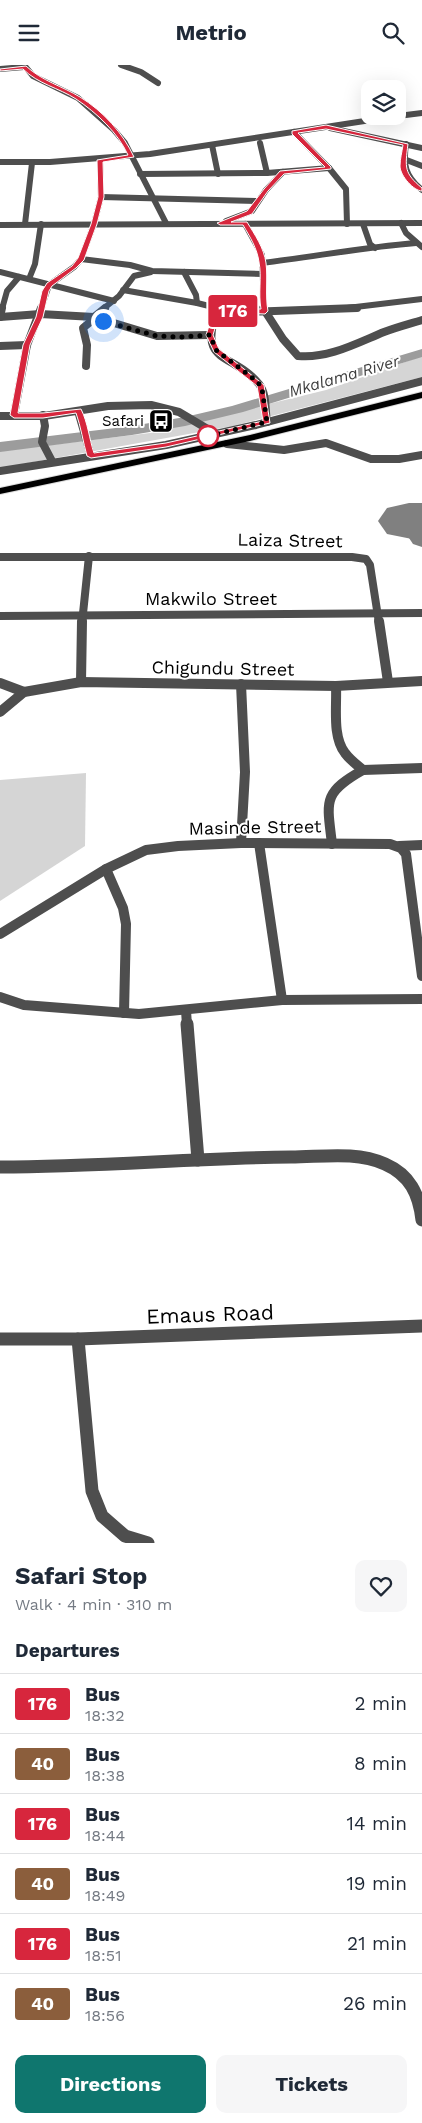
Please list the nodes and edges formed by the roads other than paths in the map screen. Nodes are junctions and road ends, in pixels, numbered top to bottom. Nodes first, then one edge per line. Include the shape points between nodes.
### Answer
1 (121, 65) edge
2 (24, 66) edge
3 (0, 69) edge
4 (158, 83) dead end
5 (422, 113) edge
6 (406, 115) edge
7 (361, 122) edge
8 (326, 127) junction
9 (294, 132) junction
10 (260, 143) dead end
11 (406, 144) junction
12 (212, 145) junction
13 (421, 147) edge
14 (131, 157) junction
15 (404, 159) junction
16 (100, 160) junction
17 (0, 162) edge
18 (32, 163) junction
19 (422, 166) edge
20 (329, 168) junction
21 (282, 172) junction
22 (267, 173) junction
23 (140, 174) junction
24 (218, 174) junction
25 (421, 188) edge
26 (101, 197) junction
27 (152, 197) junction
28 (257, 201) junction
29 (166, 223) junction
30 (220, 223) junction
31 (401, 223) junction
32 (422, 223) edge
33 (25, 224) junction
34 (41, 224) junction
35 (94, 224) junction
36 (245, 224) junction
37 (347, 224) junction
38 (363, 224) junction
39 (0, 225) edge
40 (419, 245) edge
41 (375, 248) junction
42 (81, 259) junction
43 (262, 263) junction
44 (0, 271) edge
45 (152, 271) junction
46 (184, 272) junction
47 (262, 274) junction
48 (19, 277) junction
49 (29, 279) junction
50 (49, 285) junction
51 (123, 290) junction
52 (422, 299) edge
53 (114, 301) junction
54 (197, 303) junction
55 (218, 309) junction
56 (265, 311) junction
57 (40, 314) junction
58 (0, 317) edge
59 (94, 318) junction
60 (422, 320) edge
61 (210, 335) junction
62 (0, 345) edge
63 (27, 345) junction
64 (86, 366) dead end
65 (422, 381) edge
66 (422, 395) edge
67 (78, 411) junction
68 (14, 415) junction
69 (43, 415) junction
70 (0, 416) edge
71 (267, 422) junction
72 (216, 434) junction
73 (226, 444) junction
74 (422, 455) edge
75 (91, 456) junction
76 (399, 459) junction
77 (422, 460) edge
78 (52, 461) junction
79 (0, 471) edge
80 (0, 491) edge
81 (89, 556) junction
82 (0, 557) edge
83 (378, 613) junction
84 (422, 613) edge
85 (82, 615) junction
86 (0, 616) edge
87 (388, 681) junction
88 (422, 681) edge
89 (81, 682) junction
90 (0, 683) edge
91 (241, 684) junction
92 (336, 686) junction
93 (24, 692) junction
94 (0, 712) edge
95 (422, 768) edge
96 (364, 770) junction
97 (241, 843) junction
98 (259, 843) junction
99 (332, 844) junction
100 (422, 845) edge
101 (399, 846) junction
102 (106, 869) junction
103 (0, 934) edge
104 (422, 976) edge
105 (0, 997) edge
106 (422, 999) edge
107 (282, 1000) junction
108 (186, 1010) junction
109 (124, 1013) junction
110 (198, 1160) junction
111 (0, 1167) edge
112 (422, 1220) edge
113 (422, 1326) edge
114 (0, 1339) edge
115 (78, 1339) junction
116 (148, 1543) edge

1 - 4 street
2 - 3 street
2 - 14 street via 33,76 78,98 99,114 125,143
5 - 6 street
7 - 8 street
8 - 9 street
8 - 11 street
9 - 12 street
9 - 20 street
10 - 22 street
11 - 13 street
11 - 15 street
12 - 14 street
12 - 24 street
14 - 16 street
14 - 23 street
15 - 19 street
15 - 25 street via 404,173
16 - 18 street
16 - 26 street
17 - 18 street
18 - 33 street
20 - 21 street
20 - 37 street via 346,189
21 - 22 street
21 - 28 street
22 - 24 street
23 - 24 street
23 - 27 street
26 - 27 street
26 - 35 street
27 - 28 street
27 - 29 street
28 - 30 street via 249,213
29 - 30 street
29 - 35 street
30 - 36 street
31 - 32 street
31 - 38 street
31 - 40 street
33 - 34 street
33 - 39 street
34 - 35 street
34 - 49 street
35 - 42 street
36 - 37 street
36 - 43 street via 258,246
37 - 38 street
38 - 41 street
40 - 41 street
41 - 43 street
42 - 45 street
42 - 50 street
43 - 47 street
44 - 48 street
45 - 46 street
45 - 51 street via 134,276
46 - 47 street
46 - 54 street
47 - 56 street
48 - 49 street
48 - 58 street via 7,291
49 - 50 street
50 - 53 street
50 - 57 street
51 - 53 street
51 - 54 street
52 - 56 street via 351,309
53 - 59 street
54 - 55 street
55 - 56 street
55 - 61 street
56 - 60 street via 282,339 302,357 336,351
57 - 58 street
57 - 59 street
57 - 63 street
59 - 61 street via 157,336
59 - 64 street via 83,328 88,345
61 - 71 street via 216,350 260,385
62 - 63 street
63 - 68 street
65 - 71 street
66 - 73 highway
67 - 69 street
67 - 72 street via 146,403 167,407 194,419
67 - 75 street
68 - 69 street
68 - 70 street
69 - 78 street via 42,442
71 - 72 street
72 - 75 street
73 - 76 street via 284,450 326,443 371,459
73 - 80 highway
74 - 76 street
75 - 78 street
76 - 77 street
78 - 79 street
81 - 82 street, Laiza Street
81 - 83 street, Laiza Street via 359,557 370,565
81 - 85 street
83 - 84 street, Makwilo Street
83 - 85 street, Makwilo Street
83 - 87 street, Laiza Street
85 - 86 street, Makwilo Street
85 - 89 street
87 - 88 street, Chigundu Street
87 - 92 street, Chigundu Street
89 - 91 street, Chigundu Street
89 - 93 street, Chigundu Street
90 - 93 street
91 - 92 street, Chigundu Street
91 - 97 street via 245,773
92 - 96 street via 343,751
93 - 94 street
95 - 96 street
96 - 99 street via 330,794
97 - 98 street, Masinde Street
97 - 102 street, Masinde Street via 161,847 134,855
98 - 99 street, Masinde Street
98 - 107 street
99 - 101 street, Masinde Street
100 - 101 street, Masinde Street
101 - 104 street via 406,854
102 - 103 street, Masinde Street
102 - 109 street via 123,908 126,924
105 - 109 street via 24,1005
106 - 107 street
107 - 108 street
108 - 109 street
108 - 110 street
110 - 111 street
110 - 112 street via 363,1157 384,1163 404,1176 415,1188
113 - 115 street, Emaus Road
114 - 115 street, Emaus Road
115 - 116 street via 92,1491 102,1516 125,1537

